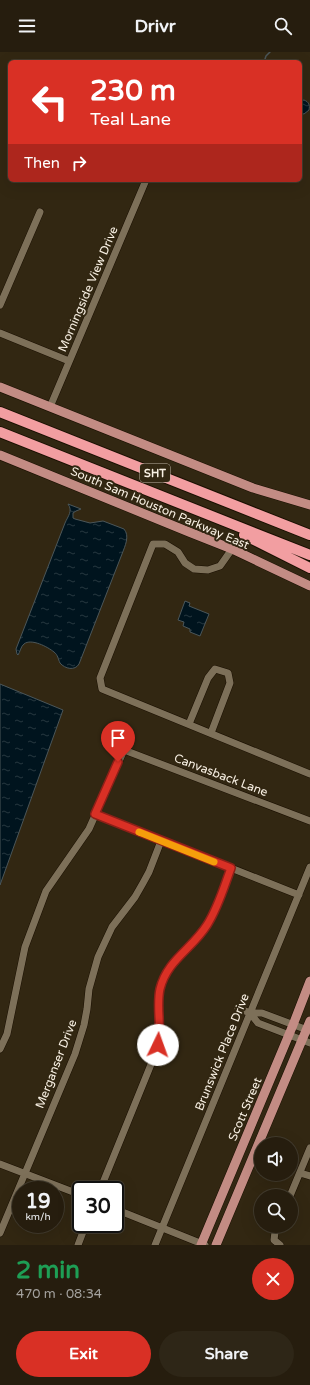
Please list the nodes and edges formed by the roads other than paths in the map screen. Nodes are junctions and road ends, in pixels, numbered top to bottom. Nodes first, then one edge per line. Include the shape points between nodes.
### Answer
1 (145, 182) edge
2 (40, 212) dead end
3 (0, 305) edge
4 (0, 333) edge
5 (69, 361) junction
6 (0, 387) edge
7 (50, 407) junction
8 (0, 412) edge
9 (0, 432) edge
10 (0, 455) edge
11 (180, 503) junction
12 (310, 505) edge
13 (251, 511) junction
14 (310, 528) edge
15 (310, 535) edge
16 (232, 550) junction
17 (310, 555) edge
18 (310, 568) edge
19 (310, 586) edge
20 (189, 724) junction
21 (211, 733) junction
22 (310, 774) edge
23 (95, 814) junction
24 (310, 821) edge
25 (162, 841) junction
26 (310, 867) edge
27 (231, 868) junction
28 (299, 895) junction
29 (310, 981) edge
30 (238, 1008) dead end
31 (250, 1013) junction
32 (310, 1021) edge
33 (293, 1025) junction
34 (308, 1031) edge
35 (289, 1035) junction
36 (306, 1042) edge
37 (0, 1049) edge
38 (310, 1148) edge
39 (0, 1164) edge
40 (24, 1173) junction
41 (300, 1173) junction
42 (310, 1176) edge
43 (104, 1181) edge
44 (293, 1189) edge
45 (72, 1192) edge
46 (124, 1213) edge
47 (162, 1228) junction
48 (0, 1233) edge
49 (83, 1233) edge
50 (275, 1233) edge
51 (277, 1243) edge
52 (202, 1244) edge
53 (78, 1245) edge
54 (155, 1245) edge
55 (216, 1245) edge

1 - 5 street, Morningside View Drive
2 - 3 street
4 - 5 street
5 - 7 street, Morningside View Drive
6 - 7 main road
7 - 12 main road via 253,488
8 - 13 highway, SHT
9 - 11 highway, SHT
10 - 16 main road, South Sam Houston Parkway East
11 - 17 highway, SHT
11 - 18 highway
13 - 14 highway
13 - 15 highway, SHT
16 - 19 main road, South Sam Houston Parkway East
16 - 20 street via 220,566 208,570 194,569 185,563 178,552 165,544 153,544 100,678 102,689
20 - 21 street
20 - 21 street via 208,678 215,669 228,674 230,683
21 - 22 street
23 - 24 street, Canvasback Lane via 124,750
23 - 25 street
23 - 37 street via 89,829 46,891 25,947 7,1034
25 - 27 street
25 - 40 street, Merganser Drive via 143,883 112,927 98,957 77,1048
26 - 28 street, Brunswick Place Drive
27 - 28 street
27 - 43 street via 212,916 200,935 171,965 160,989 160,1035 156,1051
28 - 31 street, Brunswick Place Drive
29 - 33 main road, Scott Street
30 - 31 street
31 - 33 street via 262,1013
31 - 35 street via 258,1023
31 - 47 street, Brunswick Place Drive
32 - 34 main road
33 - 34 street
33 - 35 main road, Scott Street
34 - 36 main road
35 - 36 street
35 - 52 main road, Scott Street
36 - 55 main road
38 - 41 street
39 - 40 street
40 - 45 street
40 - 48 street, Merganser Drive
41 - 42 street
41 - 44 street
46 - 47 street
47 - 52 street
47 - 54 street, Brunswick Place Drive
49 - 53 street
50 - 51 street

